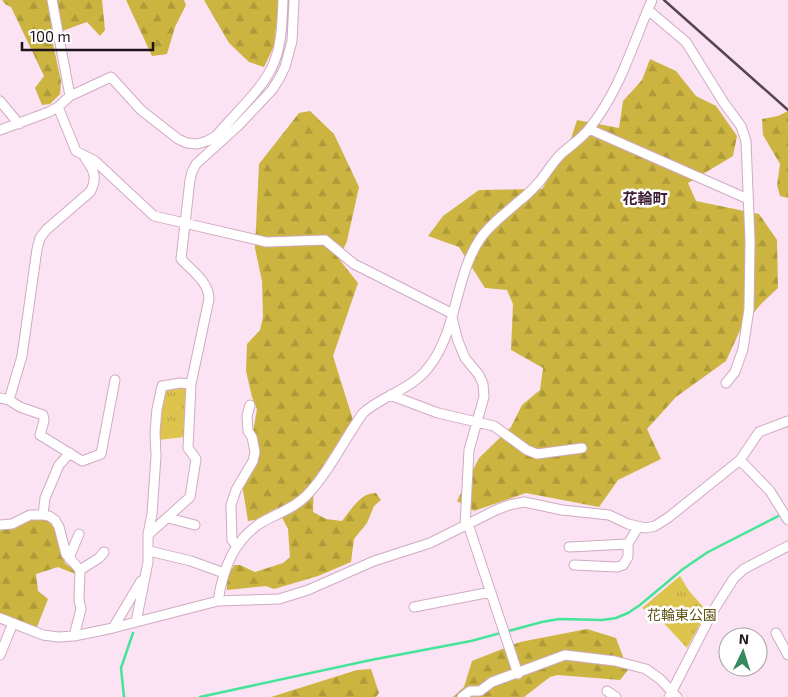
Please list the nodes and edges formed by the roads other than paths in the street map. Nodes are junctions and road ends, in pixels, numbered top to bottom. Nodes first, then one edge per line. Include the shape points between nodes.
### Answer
1 (52, 0) edge
2 (283, 0) edge
3 (294, 0) edge
4 (650, 4) edge
5 (70, 96) junction
6 (0, 102) edge
7 (58, 107) junction
8 (19, 124) junction
9 (589, 129) junction
10 (0, 130) edge
11 (219, 139) junction
12 (84, 155) junction
13 (748, 199) junction
14 (185, 222) junction
15 (453, 316) junction
16 (115, 380) dead end
17 (726, 383) dead end
18 (191, 384) junction
19 (390, 395) junction
20 (0, 398) edge
21 (10, 400) junction
22 (250, 405) dead end
23 (788, 421) edge
24 (478, 422) junction
25 (582, 448) dead end
26 (70, 453) junction
27 (740, 460) junction
28 (43, 515) junction
29 (168, 518) junction
30 (788, 520) edge
31 (0, 525) edge
32 (467, 525) junction
33 (195, 526) dead end
34 (638, 527) junction
35 (79, 534) dead end
36 (148, 535) junction
37 (628, 544) junction
38 (236, 546) junction
39 (788, 546) edge
40 (569, 547) dead end
41 (149, 551) junction
42 (104, 552) dead end
43 (69, 558) junction
44 (574, 565) dead end
45 (80, 570) junction
46 (224, 573) junction
47 (145, 575) junction
48 (491, 592) junction
49 (218, 601) junction
50 (414, 607) dead end
51 (0, 618) edge
52 (136, 622) junction
53 (13, 623) junction
54 (114, 628) junction
55 (776, 633) dead end
56 (74, 636) junction
57 (788, 654) edge
58 (0, 655) edge
59 (518, 674) junction
60 (607, 691) dead end
61 (673, 695) edge
62 (462, 697) edge
63 (616, 697) edge

1 - 5 street
2 - 11 street via 281,37 271,69
3 - 11 street via 292,42 280,79
4 - 9 street via 623,73
4 - 13 street via 686,42 740,126 746,142
5 - 7 street
5 - 11 street via 111,77 141,110 178,139 197,144
6 - 8 street
7 - 8 street
7 - 12 street via 76,151
8 - 10 street
9 - 13 street
9 - 15 street via 481,238 469,259
11 - 14 street via 192,172
12 - 14 street via 95,161 154,216
12 - 21 street via 96,179 90,192 40,238 22,356
13 - 17 street via 749,309 736,372
14 - 15 street via 266,242 325,240 354,264
14 - 18 street via 181,259 209,291
15 - 19 street via 439,352 428,369
15 - 24 street via 465,358 483,384 484,397
16 - 26 street via 101,454 82,461
18 - 29 street via 188,448 196,459 190,497
18 - 36 street via 162,386 157,409
19 - 24 street via 438,413
19 - 38 street via 363,413 308,494 297,504 252,528
20 - 21 street
21 - 26 street via 43,415 40,435
22 - 38 street via 248,431 255,452 231,505 232,540
23 - 27 street via 759,432
24 - 25 street via 494,426 537,454
24 - 32 street via 469,450
26 - 28 street via 59,465 45,498
27 - 30 street via 770,491
27 - 34 street via 669,517 655,526
28 - 31 street via 30,515 12,524
28 - 43 street via 55,520
29 - 33 street
29 - 36 street
32 - 34 street via 524,502 609,515
32 - 48 street
32 - 49 street via 430,543 374,561 279,599
34 - 37 street
35 - 43 street
36 - 41 street
37 - 40 street
37 - 44 street via 628,557 623,565
38 - 46 street
39 - 61 street via 744,569 734,578 713,611
41 - 46 street
41 - 47 street
42 - 45 street
43 - 45 street
45 - 56 street via 81,609
46 - 49 street
47 - 52 street
47 - 54 street
48 - 50 street
48 - 59 street
49 - 52 street
51 - 53 street
52 - 54 street
53 - 56 street via 44,635
53 - 58 street
54 - 56 street
55 - 57 street
59 - 61 street via 565,655 615,661 646,669 660,679
59 - 62 street via 492,682 480,691 470,691
60 - 63 street

